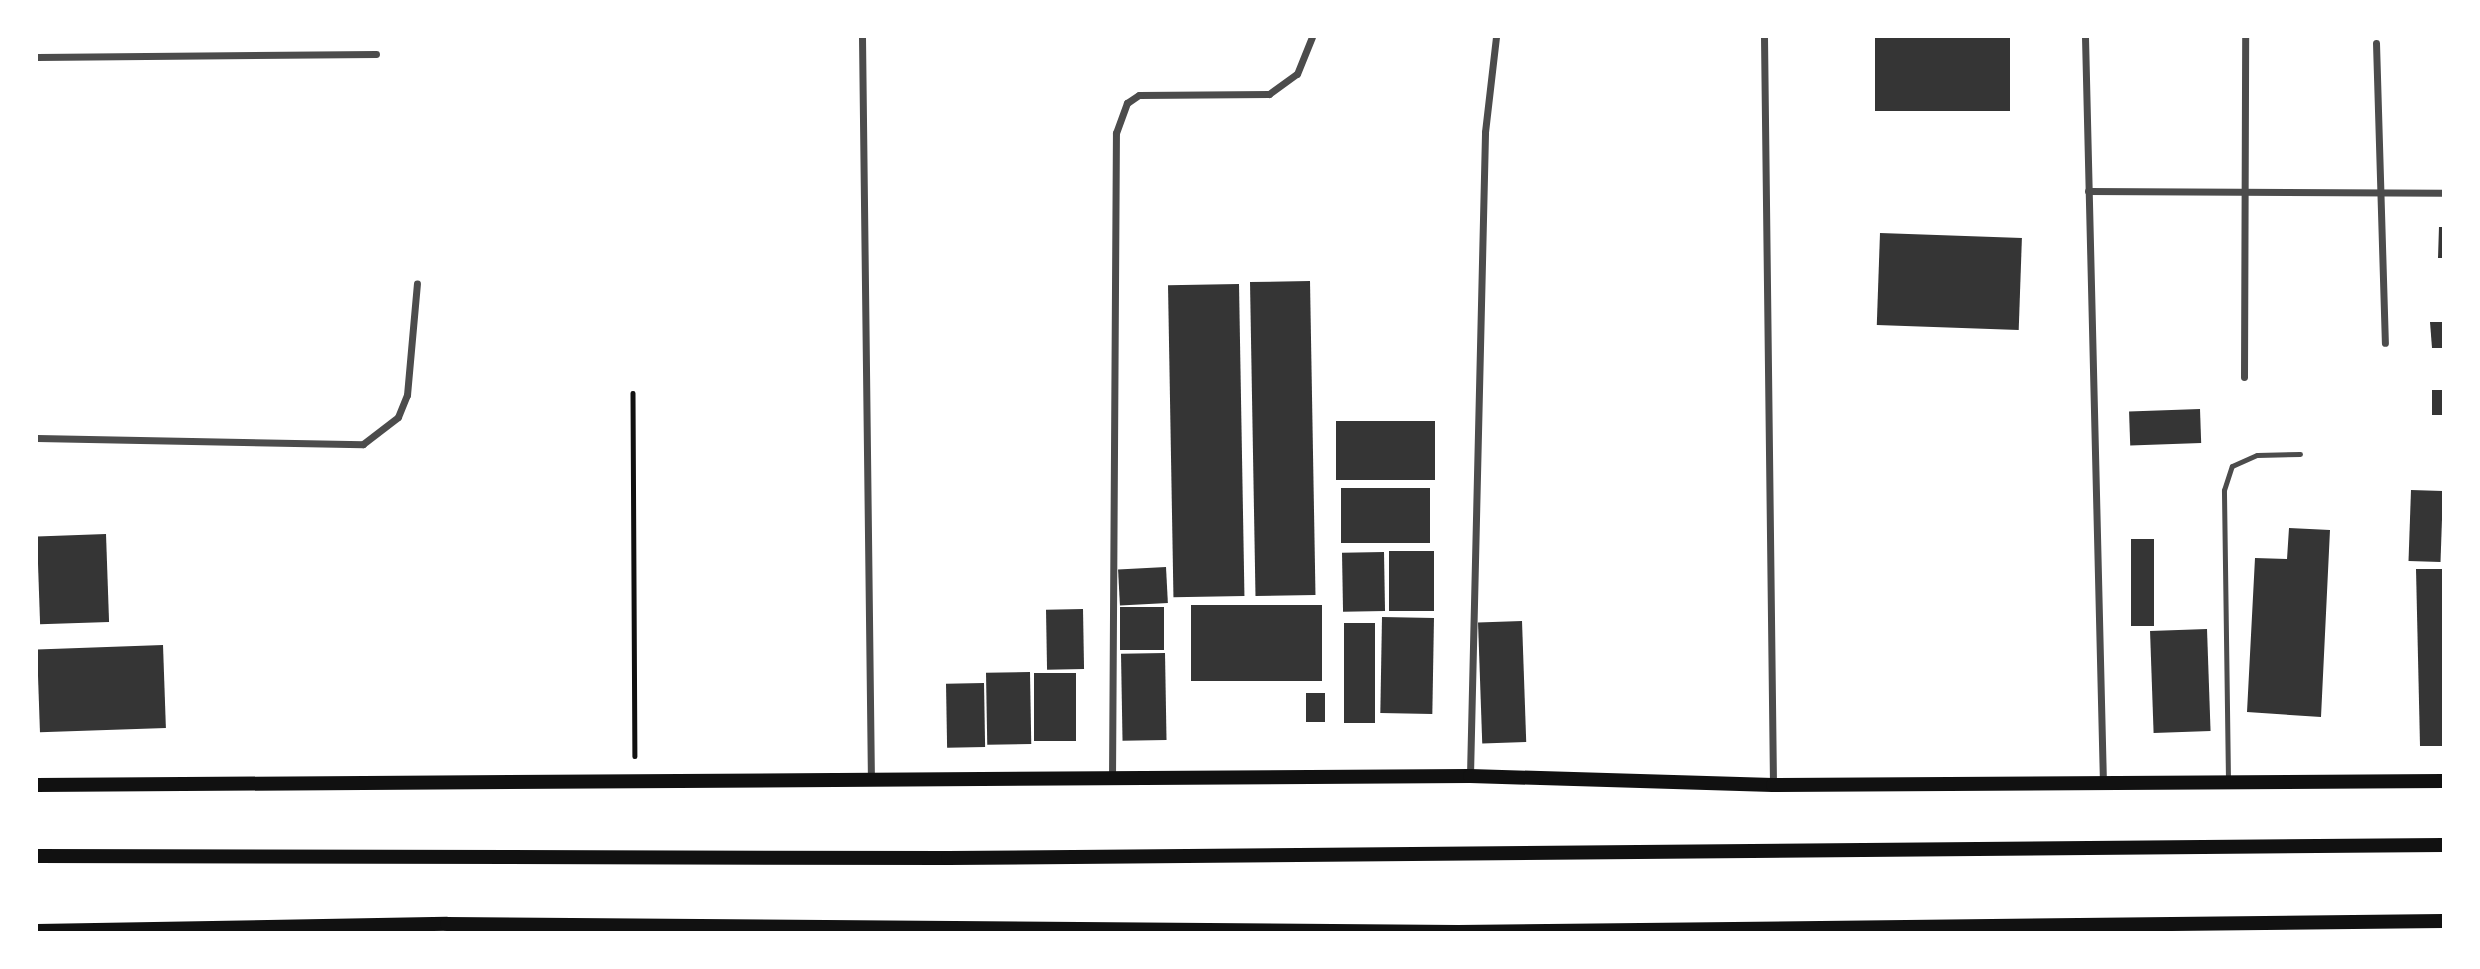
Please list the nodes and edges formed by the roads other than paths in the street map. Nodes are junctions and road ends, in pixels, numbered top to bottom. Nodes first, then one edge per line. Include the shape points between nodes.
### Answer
1 (862, 37) edge
2 (1312, 37) edge
3 (1496, 37) edge
4 (1764, 37) edge
5 (2085, 37) edge
6 (2245, 37) edge
7 (2376, 43) dead end
8 (376, 54) dead end
9 (37, 57) edge
10 (2382, 190) junction
11 (2088, 191) junction
12 (2243, 191) junction
13 (2443, 192) edge
14 (417, 283) dead end
15 (2385, 343) dead end
16 (2244, 377) dead end
17 (37, 438) edge
18 (2300, 454) dead end
19 (1470, 776) junction
20 (1112, 779) junction
21 (870, 780) junction
22 (2443, 781) edge
23 (2228, 782) junction
24 (2103, 783) junction
25 (37, 785) edge
26 (1773, 785) junction
27 (2443, 845) edge
28 (37, 856) edge
29 (2443, 921) edge
30 (2399, 927) edge
31 (1770, 929) edge
32 (1256, 930) edge
33 (37, 931) edge
34 (1458, 932) edge

1 - 21 street
2 - 20 street via 1297,74 1269,93 1139,95 1127,103 1116,133
3 - 19 street via 1485,132
4 - 26 street
5 - 11 street
6 - 12 street
7 - 10 street
8 - 9 street
10 - 12 street
10 - 13 street
10 - 15 street
11 - 12 street
11 - 24 street
12 - 16 street
14 - 17 street via 407,395 398,417 363,444
18 - 23 lane via 2257,455 2232,466 2224,490
19 - 20 main road
19 - 26 main road
20 - 21 main road
21 - 25 main road
22 - 23 main road
23 - 24 main road
24 - 26 main road
27 - 28 main road via 948,858
29 - 30 main road
30 - 31 main road
31 - 34 main road
32 - 33 main road via 447,925
32 - 34 main road

